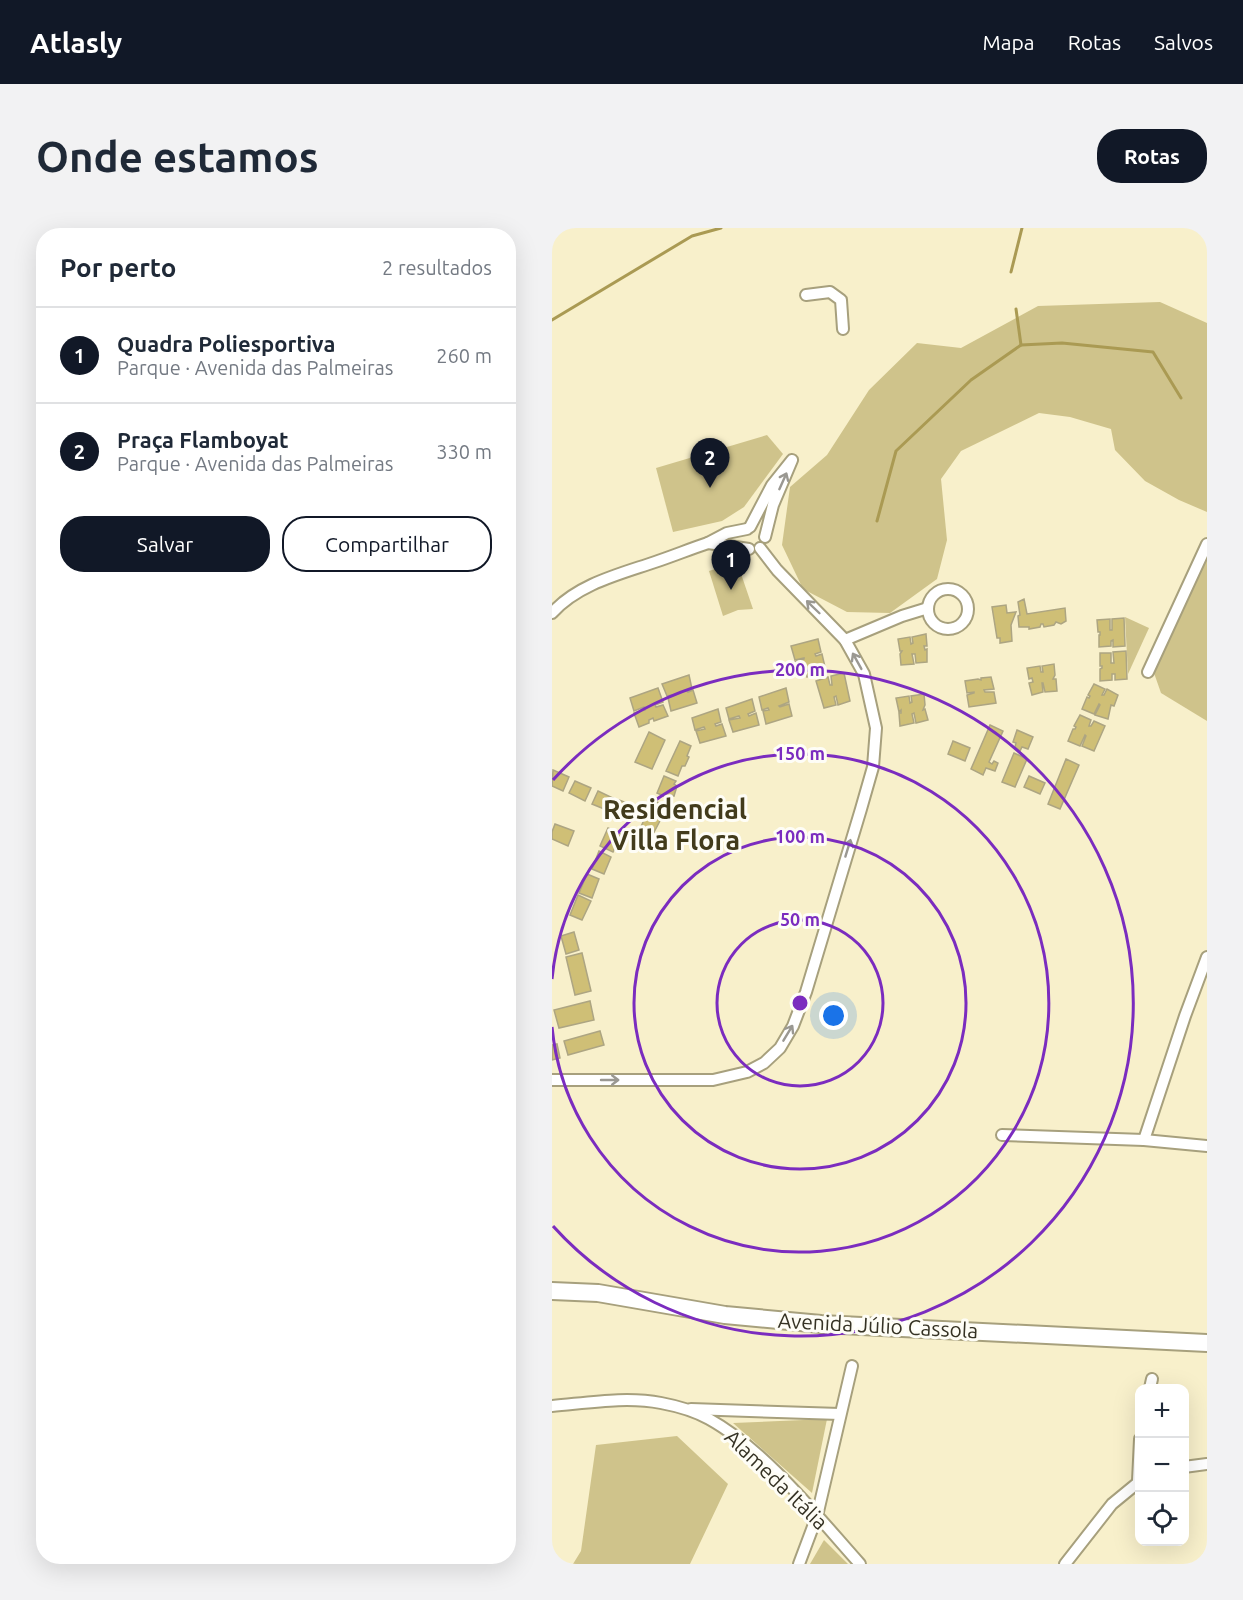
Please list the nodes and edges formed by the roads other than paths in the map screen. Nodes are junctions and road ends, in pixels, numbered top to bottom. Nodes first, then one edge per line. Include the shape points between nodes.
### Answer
1 (806, 295) dead end
2 (843, 329) dead end
3 (749, 528) junction
4 (708, 543) junction
5 (758, 544) junction
6 (1207, 544) edge
7 (928, 608) dead end
8 (552, 613) edge
9 (845, 640) junction
10 (1148, 672) dead end
11 (1207, 957) edge
12 (552, 1080) edge
13 (1002, 1135) dead end
14 (1144, 1140) junction
15 (1207, 1146) edge
16 (552, 1291) edge
17 (1207, 1343) edge
18 (852, 1366) dead end
19 (552, 1406) edge
20 (684, 1408) junction
21 (840, 1414) junction
22 (1207, 1464) edge
23 (1189, 1466) edge
24 (1135, 1484) edge
25 (817, 1516) junction
26 (799, 1564) edge
27 (860, 1564) edge
28 (1065, 1564) edge

1 - 2 street via 830,292 841,300
3 - 4 street via 727,532
3 - 5 street via 762,530
3 - 5 street via 742,539
5 -> 3 street via 792,460 772,485
4 - 5 street
4 - 8 street via 595,584
9 -> 5 street via 777,570
6 - 10 street
7 - 9 street
12 -> 9 street via 713,1080 747,1072 780,1048 806,992 873,766 873,706 864,674
11 - 14 street
13 - 14 street
14 - 15 street
16 - 17 main road, Avenida Júlio Cassola via 598,1293 725,1315 821,1324
18 - 21 street
19 - 20 street, Alameda Itália via 638,1401
20 - 21 street, Alameda Itália
20 - 25 street, Alameda Itália via 708,1418 755,1453
21 - 25 street
22 - 23 street
24 - 28 street via 1112,1504
25 - 26 street
25 - 27 street, Alameda Itália

